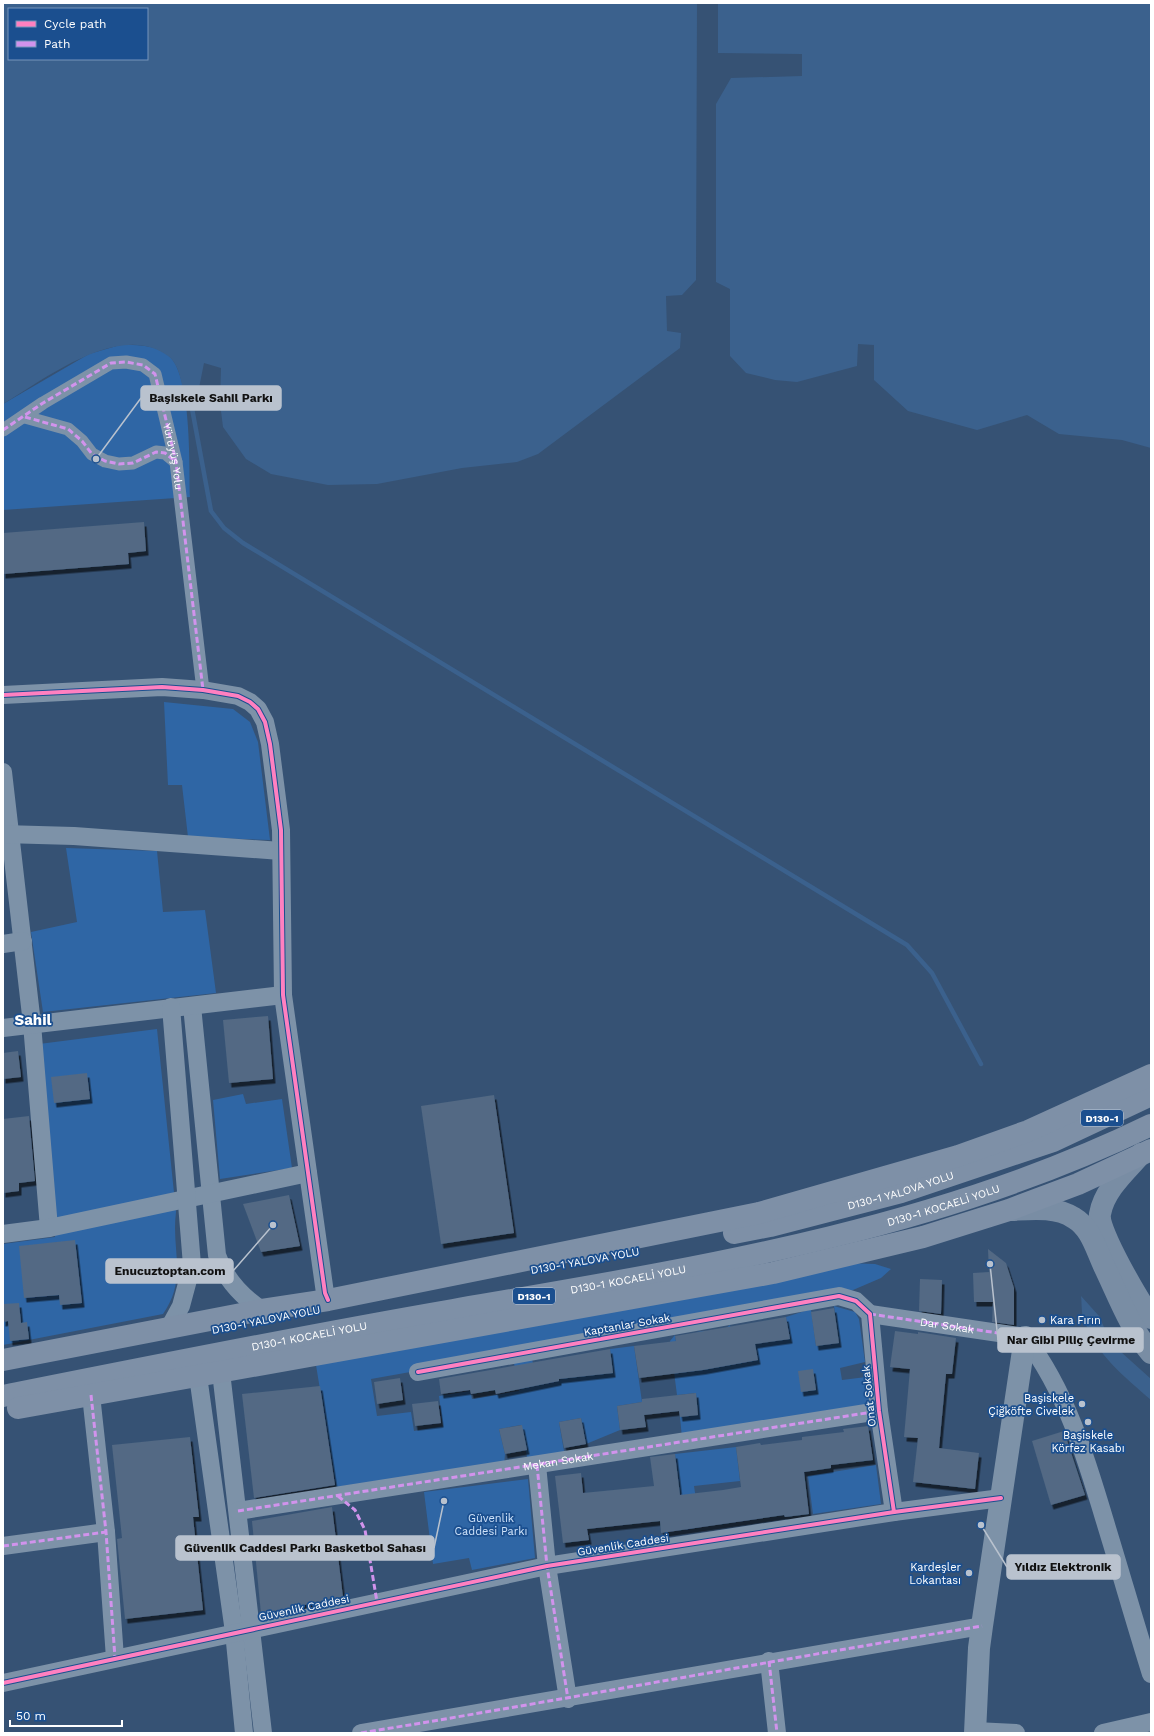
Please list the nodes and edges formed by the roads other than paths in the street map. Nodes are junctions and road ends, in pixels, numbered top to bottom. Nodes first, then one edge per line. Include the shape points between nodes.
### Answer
1 (25, 416) junction
2 (3, 430) edge
3 (176, 462) junction
4 (203, 690) junction
5 (3, 695) edge
6 (3, 772) edge
7 (6, 834) edge
8 (281, 851) junction
9 (23, 941) junction
10 (3, 944) edge
11 (283, 995) junction
12 (192, 1006) junction
13 (171, 1007) junction
14 (32, 1024) junction
15 (3, 1028) edge
16 (1151, 1075) edge
17 (1151, 1095) edge
18 (1151, 1125) edge
19 (1146, 1152) edge
20 (308, 1173) junction
21 (210, 1193) junction
22 (188, 1198) junction
23 (1009, 1210) junction
24 (50, 1228) junction
25 (3, 1234) edge
26 (734, 1260) junction
27 (671, 1291) junction
28 (328, 1300) junction
29 (262, 1310) junction
30 (870, 1314) junction
31 (1151, 1318) edge
32 (169, 1328) junction
33 (1025, 1337) junction
34 (1151, 1353) edge
35 (3, 1360) edge
36 (63, 1360) junction
37 (3, 1367) edge
38 (221, 1372) junction
39 (418, 1372) dead end
40 (3, 1374) edge
41 (198, 1376) junction
42 (91, 1395) junction
43 (3, 1396) edge
44 (3, 1411) edge
45 (879, 1412) junction
46 (537, 1465) junction
47 (1001, 1498) junction
48 (238, 1511) junction
49 (894, 1512) junction
50 (106, 1532) junction
51 (3, 1546) edge
52 (547, 1566) junction
53 (982, 1626) junction
54 (242, 1630) junction
55 (115, 1658) junction
56 (768, 1661) junction
57 (1151, 1674) edge
58 (3, 1683) edge
59 (568, 1699) junction
60 (1151, 1722) edge
61 (975, 1732) edge
62 (244, 1733) edge
63 (263, 1733) edge
64 (361, 1733) edge
65 (777, 1733) edge
66 (1016, 1733) edge
67 (1103, 1733) edge

1 - 2 street, Yürüyüş Yolu
1 - 3 street via 68,429 92,454 105,461 133,463 156,452 165,453
1 - 3 street, Yürüyüş Yolu via 42,403 111,363 143,365 155,374
3 - 4 street, Yürüyüş Yolu
4 - 5 street via 162,687
4 - 8 street via 238,696 250,702 258,709 265,722 281,830
6 - 7 street
7 - 8 street
7 - 9 street
8 - 11 street
9 - 10 street
9 - 14 street
11 - 12 street
11 - 20 street
12 - 13 street
12 - 21 street
13 - 14 street
13 - 22 street
14 - 15 street
14 - 24 street
16 - 28 highway via 1028,1131 958,1156 759,1213
17 - 36 highway, D130-1 YALOVA YOLU / D130-1 via 1053,1141 901,1192 770,1226 272,1318
18 - 26 highway, D130-1 KOCAELİ YOLU / D130-1 via 1096,1152 959,1202
19 - 23 highway via 1078,1184
19 - 31 main road via 1109,1193 1099,1216 1114,1254 1138,1300
20 - 21 street
20 - 28 street
21 - 22 street
21 - 29 street via 215,1245 220,1264 239,1292
22 - 24 street
22 - 32 street via 192,1266 181,1306
23 - 27 highway via 923,1237 788,1269
23 - 34 main road via 1061,1212 1073,1217 1086,1228 1124,1308
24 - 25 street
26 - 27 highway
26 - 43 highway, D130-1 KOCAELİ YOLU / D130-1 via 224,1352
27 - 38 highway
28 - 29 highway
29 - 32 highway
30 - 33 street, Dar Sokak
30 - 39 street, Kaptanlar Sokak via 856,1301 839,1296
30 - 45 street, Onat Sokak
32 - 35 highway
33 - 47 street
33 - 57 street via 1042,1359 1071,1416
36 - 37 highway
36 - 40 highway, D130-1 YALOVA YOLU / D130-1
38 - 41 highway
38 - 48 street
41 - 42 highway
41 - 54 street
42 - 44 highway
42 - 50 street
45 - 46 street, Mekan Sokak
45 - 49 street, Onat Sokak
46 - 48 street, Mekan Sokak
46 - 52 street
47 - 49 street, Güvenlik Caddesi
47 - 53 street
48 - 54 street
49 - 52 street, Güvenlik Caddesi
50 - 51 street
50 - 55 street
52 - 54 street, Güvenlik Caddesi
52 - 59 street
53 - 56 street
53 - 61 street
54 - 55 street, Güvenlik Caddesi
54 - 62 street
54 - 63 street
55 - 58 street, Güvenlik Caddesi
56 - 59 street
56 - 65 street
59 - 64 street
60 - 67 street
61 - 66 street

